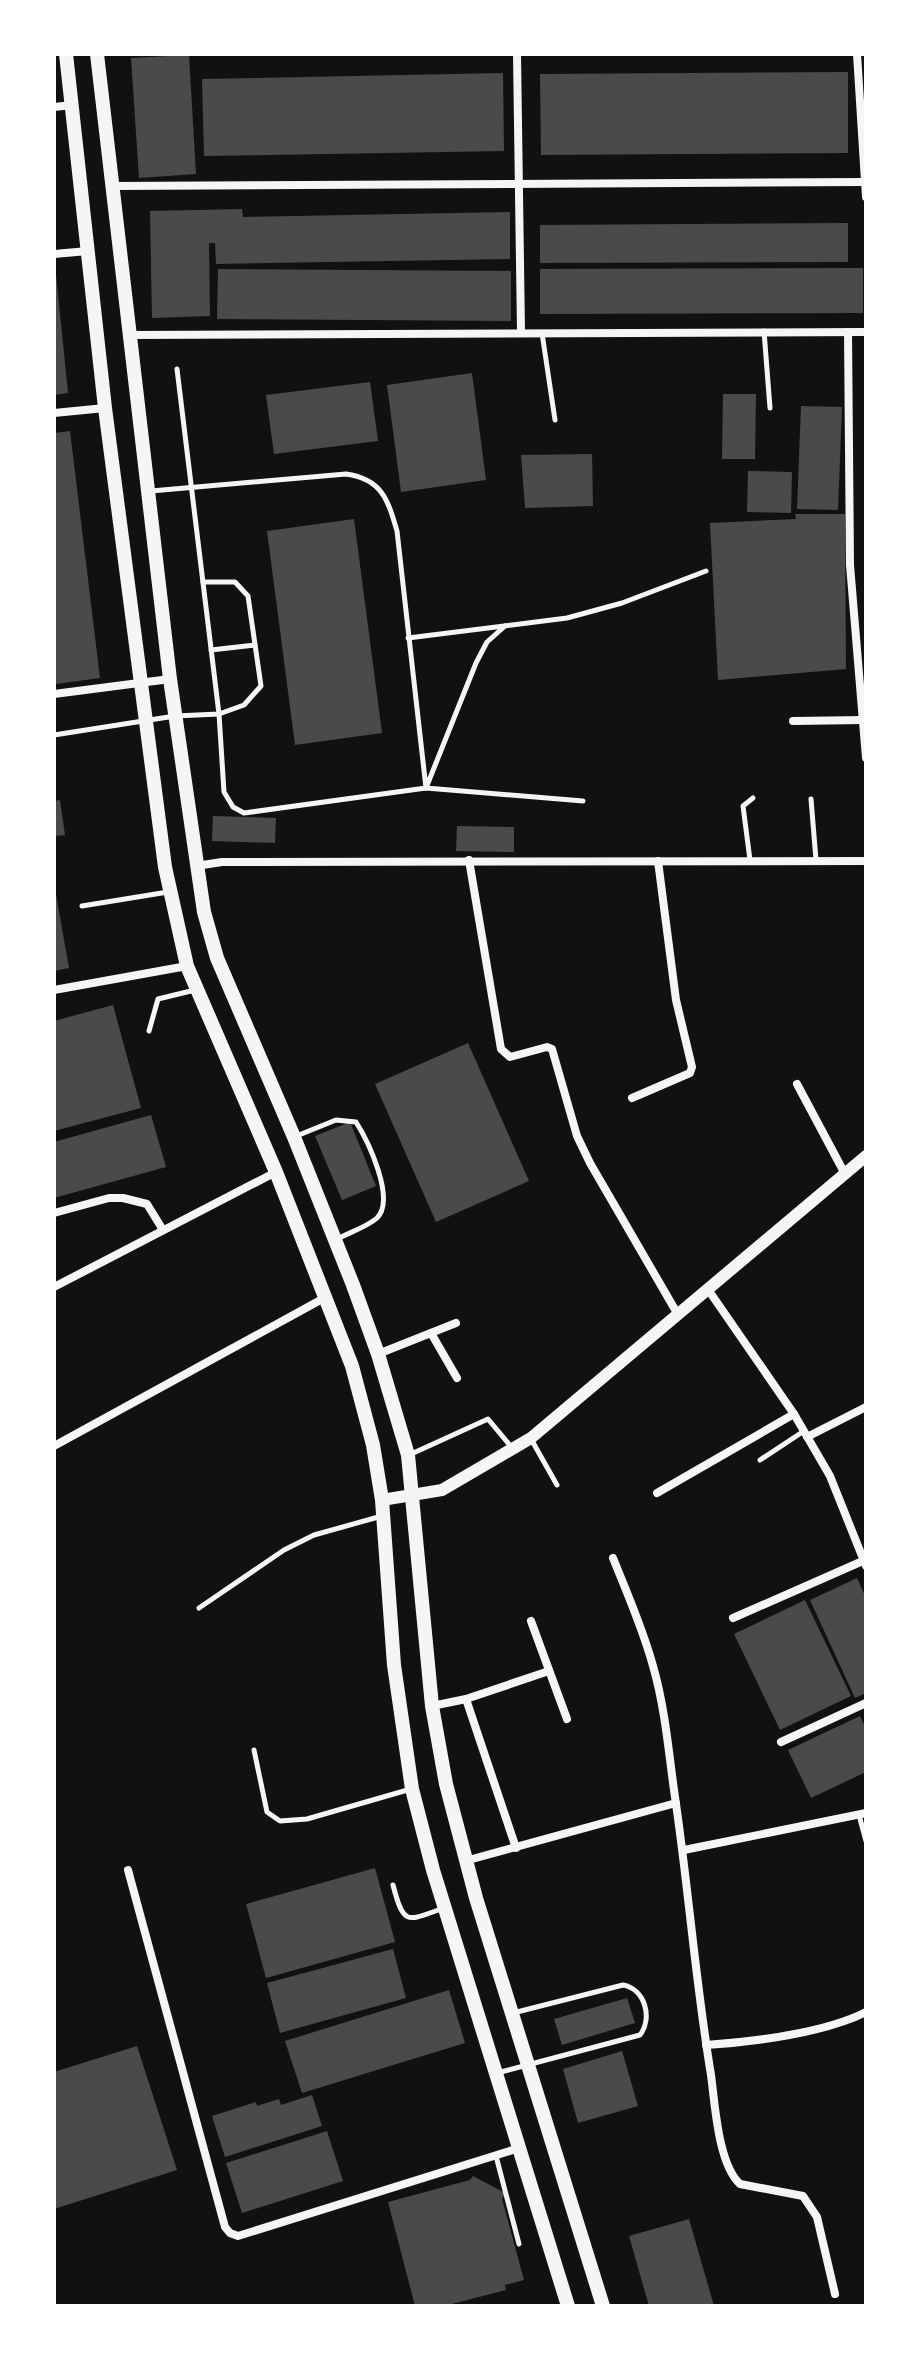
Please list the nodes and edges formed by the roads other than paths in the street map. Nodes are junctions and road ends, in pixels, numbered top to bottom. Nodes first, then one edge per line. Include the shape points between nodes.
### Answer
1 (66, 54) edge
2 (97, 54) edge
3 (517, 54) edge
4 (857, 54) edge
5 (72, 105) junction
6 (54, 107) edge
7 (865, 182) edge
8 (519, 184) junction
9 (112, 186) junction
10 (866, 197) edge
11 (88, 251) junction
12 (54, 254) edge
13 (764, 330) junction
14 (521, 332) junction
15 (542, 332) junction
16 (848, 332) junction
17 (866, 332) edge
18 (128, 335) junction
19 (177, 369) dead end
20 (105, 408) junction
21 (770, 408) dead end
22 (54, 413) edge
23 (555, 420) dead end
24 (191, 486) junction
25 (147, 492) junction
26 (706, 571) dead end
27 (203, 582) junction
28 (505, 626) junction
29 (408, 638) junction
30 (255, 645) junction
31 (211, 650) junction
32 (170, 679) junction
33 (140, 683) junction
34 (54, 694) edge
35 (219, 714) junction
36 (175, 716) junction
37 (145, 720) junction
38 (863, 720) junction
39 (793, 721) dead end
40 (54, 735) edge
41 (866, 758) edge
42 (426, 788) junction
43 (753, 798) dead end
44 (811, 799) dead end
45 (583, 801) dead end
46 (469, 860) junction
47 (816, 860) junction
48 (658, 861) junction
49 (750, 861) junction
50 (866, 861) edge
51 (196, 866) junction
52 (169, 892) junction
53 (82, 906) dead end
54 (187, 966) junction
55 (196, 989) junction
56 (54, 990) edge
57 (149, 1031) dead end
58 (797, 1084) dead end
59 (632, 1098) dead end
60 (294, 1137) junction
61 (866, 1156) edge
62 (276, 1172) junction
63 (845, 1174) junction
64 (54, 1213) edge
65 (163, 1230) junction
66 (336, 1240) junction
67 (54, 1287) edge
68 (707, 1287) junction
69 (326, 1297) junction
70 (677, 1313) junction
71 (456, 1323) dead end
72 (431, 1333) junction
73 (378, 1354) junction
74 (457, 1378) dead end
75 (866, 1407) edge
76 (794, 1414) junction
77 (806, 1434) junction
78 (531, 1438) junction
79 (54, 1446) edge
80 (514, 1450) junction
81 (408, 1455) junction
82 (760, 1460) dead end
83 (557, 1485) dead end
84 (657, 1493) dead end
85 (413, 1496) junction
86 (382, 1500) junction
87 (382, 1515) junction
88 (613, 1558) dead end
89 (865, 1562) edge
90 (199, 1608) dead end
91 (733, 1618) dead end
92 (531, 1621) dead end
93 (549, 1671) junction
94 (466, 1699) junction
95 (866, 1703) edge
96 (432, 1706) junction
97 (567, 1719) dead end
98 (781, 1742) dead end
99 (254, 1750) dead end
100 (412, 1789) junction
101 (676, 1803) junction
102 (862, 1814) edge
103 (866, 1841) edge
104 (516, 1848) junction
105 (684, 1850) junction
106 (465, 1861) junction
107 (128, 1870) dead end
108 (393, 1885) dead end
109 (445, 1907) junction
110 (866, 2012) edge
111 (512, 2013) junction
112 (706, 2045) junction
113 (528, 2066) junction
114 (496, 2074) junction
115 (519, 2148) junction
116 (496, 2156) junction
117 (519, 2244) dead end
118 (835, 2294) dead end
119 (568, 2306) edge
120 (603, 2306) edge

1 - 5 main road
2 - 9 main road
3 - 8 street
4 - 7 street
5 - 6 street
5 - 11 main road
7 - 8 street
7 - 10 street
8 - 9 street
8 - 14 street
9 - 18 main road
11 - 12 street
11 - 20 main road
13 - 15 street
13 - 16 street
13 - 21 lane
14 - 15 street
14 - 18 street
15 - 23 lane
16 - 17 street
16 - 38 street via 850,565
18 - 25 main road
19 - 24 lane
20 - 22 street
20 - 33 main road
24 - 25 lane
24 - 27 lane
24 - 29 lane via 346,474 378,486 397,531
25 - 32 main road
26 - 28 lane via 622,603 567,618
27 - 30 lane via 235,582 248,596
27 - 31 lane
28 - 29 lane
28 - 42 lane via 487,642 476,663
29 - 42 lane
30 - 31 lane
30 - 35 lane via 261,686 244,705
31 - 35 lane
32 - 33 street
32 - 36 main road
33 - 34 street
33 - 37 main road
35 - 36 lane
35 - 42 lane via 224,792 244,813
36 - 37 lane
36 - 51 main road
37 - 40 lane
37 - 52 main road
38 - 39 street
38 - 41 street
42 - 45 lane
43 - 49 lane via 743,806
44 - 47 lane
46 - 48 street
46 - 51 street
46 - 70 street via 501,1049 510,1057 552,1049 577,1136
47 - 49 street
47 - 50 street
48 - 49 street
48 - 59 street via 676,1000 692,1067 690,1073
51 - 60 main road via 217,958
52 - 53 lane
52 - 54 main road
54 - 55 main road
54 - 56 street
55 - 57 lane via 158,999
55 - 62 main road
58 - 63 street
60 - 66 main road
60 - 66 lane via 336,1120 356,1122 364,1136 385,1204 377,1218
61 - 63 street
62 - 65 street
62 - 69 main road
63 - 68 street
64 - 65 street via 123,1198 147,1204
65 - 67 street
66 - 73 main road
68 - 70 street
68 - 76 street
69 - 79 street
69 - 86 main road via 352,1366
70 - 78 street
71 - 72 street
72 - 73 street
72 - 74 street
73 - 81 main road
75 - 77 street
76 - 77 street
76 - 84 street
77 - 82 lane
77 - 89 street via 830,1476
78 - 80 street
78 - 83 lane
80 - 81 lane via 488,1419
80 - 85 street via 442,1490
81 - 85 main road
85 - 86 street
85 - 96 main road
86 - 87 main road
87 - 90 lane via 314,1535 284,1550
87 - 100 main road via 395,1680
88 - 101 street via 654,1667
89 - 91 street
92 - 93 street
93 - 94 street
93 - 97 street
94 - 96 street
94 - 104 street
95 - 98 street
96 - 106 main road
99 - 100 lane via 267,1812 280,1821 307,1819
100 - 109 main road
101 - 104 street
101 - 105 street
102 - 103 lane
102 - 105 street
104 - 106 street
105 - 112 street
106 - 111 main road
107 - 116 street via 230,2233 238,2236
108 - 109 lane via 406,1917
109 - 114 main road
110 - 112 street via 833,2025
111 - 113 main road
111 - 113 lane via 623,1985 640,1994 647,2016 640,2035
112 - 118 street via 729,2172 740,2184 803,2196 817,2217
113 - 114 lane
113 - 120 main road
114 - 115 main road
115 - 116 street
115 - 119 main road
116 - 117 lane

